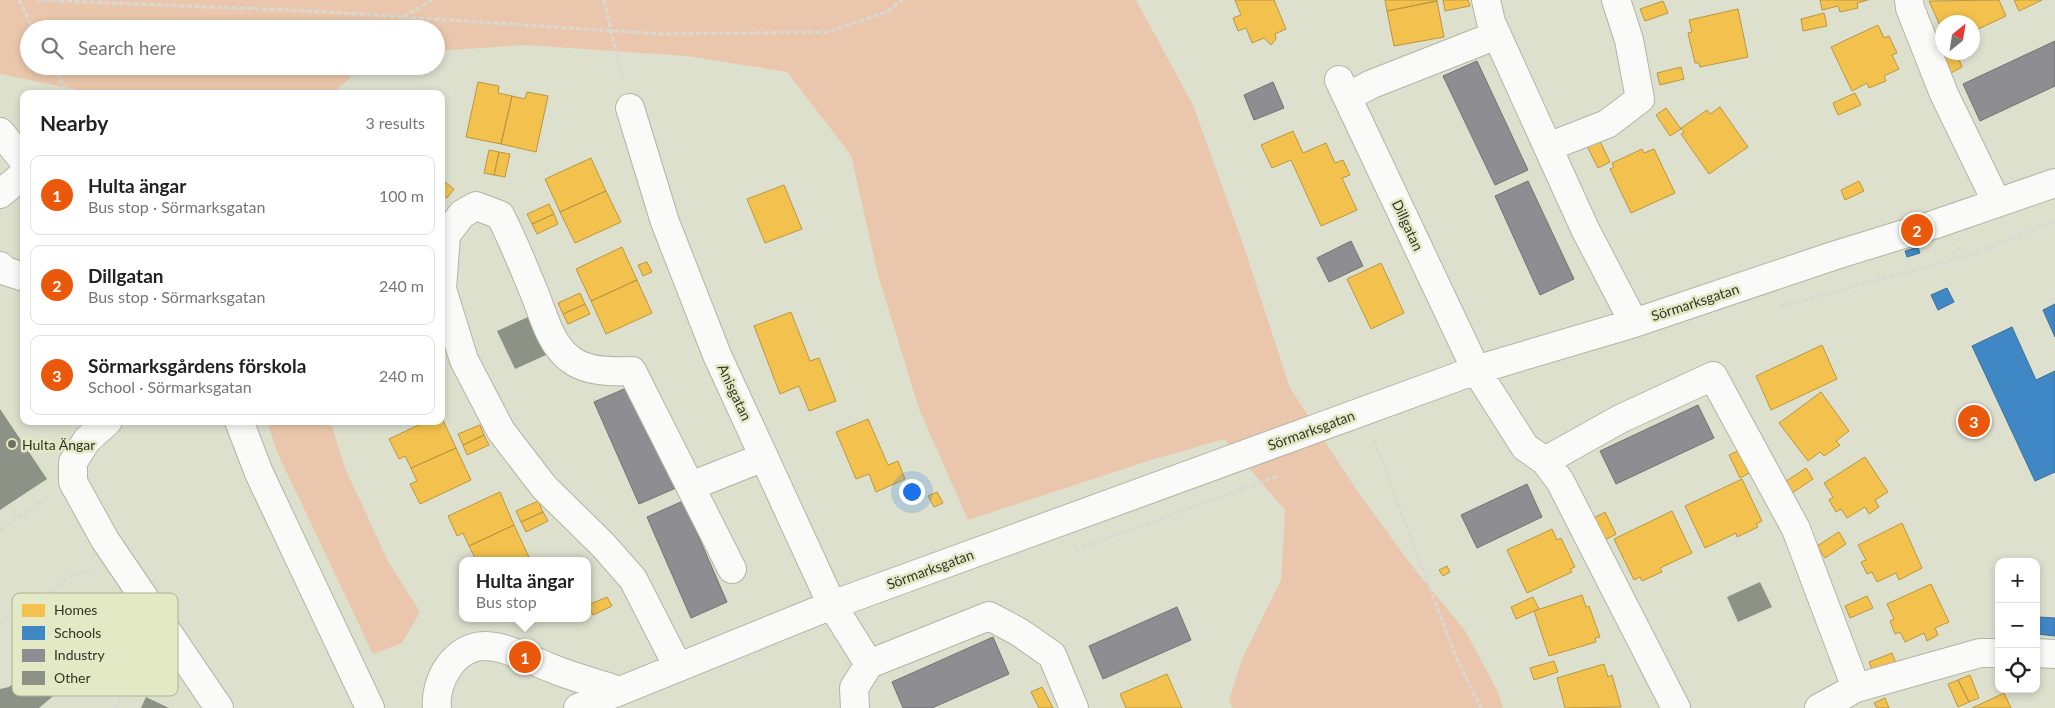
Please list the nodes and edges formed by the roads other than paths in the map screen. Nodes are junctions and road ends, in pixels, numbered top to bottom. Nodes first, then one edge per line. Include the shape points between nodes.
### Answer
1 (1486, 0) edge
2 (1616, 0) edge
3 (1909, 0) edge
4 (1497, 35) junction
5 (630, 108) road end
6 (0, 132) edge
7 (1548, 147) junction
8 (20, 155) edge
9 (20, 177) edge
10 (2055, 183) edge
11 (0, 194) edge
12 (1997, 203) junction
13 (445, 248) edge
14 (0, 266) edge
15 (20, 276) edge
16 (445, 299) edge
17 (1634, 323) junction
18 (1476, 370) junction
19 (104, 425) edge
20 (241, 425) edge
21 (764, 457) junction
22 (1545, 460) junction
23 (691, 486) junction
24 (732, 569) dead end
25 (141, 593) edge
26 (832, 605) junction
27 (178, 647) edge
28 (1995, 653) edge
29 (2040, 653) edge
30 (2055, 654) edge
31 (869, 664) junction
32 (678, 667) junction
33 (1856, 688) junction
34 (617, 690) junction
35 (220, 708) edge
36 (370, 708) edge
37 (436, 708) edge
38 (578, 708) edge
39 (855, 708) edge
40 (1074, 708) edge
41 (1676, 708) edge
42 (1819, 708) edge

1 - 4 street via 1490,22
2 - 7 street via 1629,40 1640,99 1607,124
3 - 12 street via 1944,94
4 - 7 street
4 - 18 street, Dillgatan via 1372,84 1344,89
5 - 21 street, Anisgatan via 669,231 718,355
6 - 8 street
7 - 17 street via 1585,229
9 - 11 street
10 - 12 street, Sörmarksgatan
12 - 17 street, Sörmarksgatan
13 - 23 street via 446,235 462,214 476,206 500,215 552,338 569,358 584,367 632,371
14 - 15 street
16 - 32 street via 464,360 501,431 544,487 633,579
17 - 18 street, Sörmarksgatan
18 - 22 street, Dillgatan via 1525,447
18 - 26 street, Sörmarksgatan
19 - 25 street via 87,440 73,462 73,482 105,540
20 - 36 street via 259,473
21 - 23 street
21 - 26 street, Anisgatan
22 - 33 street via 1620,419 1713,376 1796,529
22 - 41 street via 1560,481
23 - 24 street
26 - 31 street, Anisgatan
26 - 32 street, Sörmarksgatan
27 - 35 street
28 - 33 street via 1980,653
29 - 30 street
31 - 39 street via 854,688
31 - 40 street via 989,616 1052,655
32 - 34 street, Sörmarksgatan
33 - 42 street
34 - 37 street via 484,646 457,658 445,670
34 - 38 street, Sörmarksgatan

